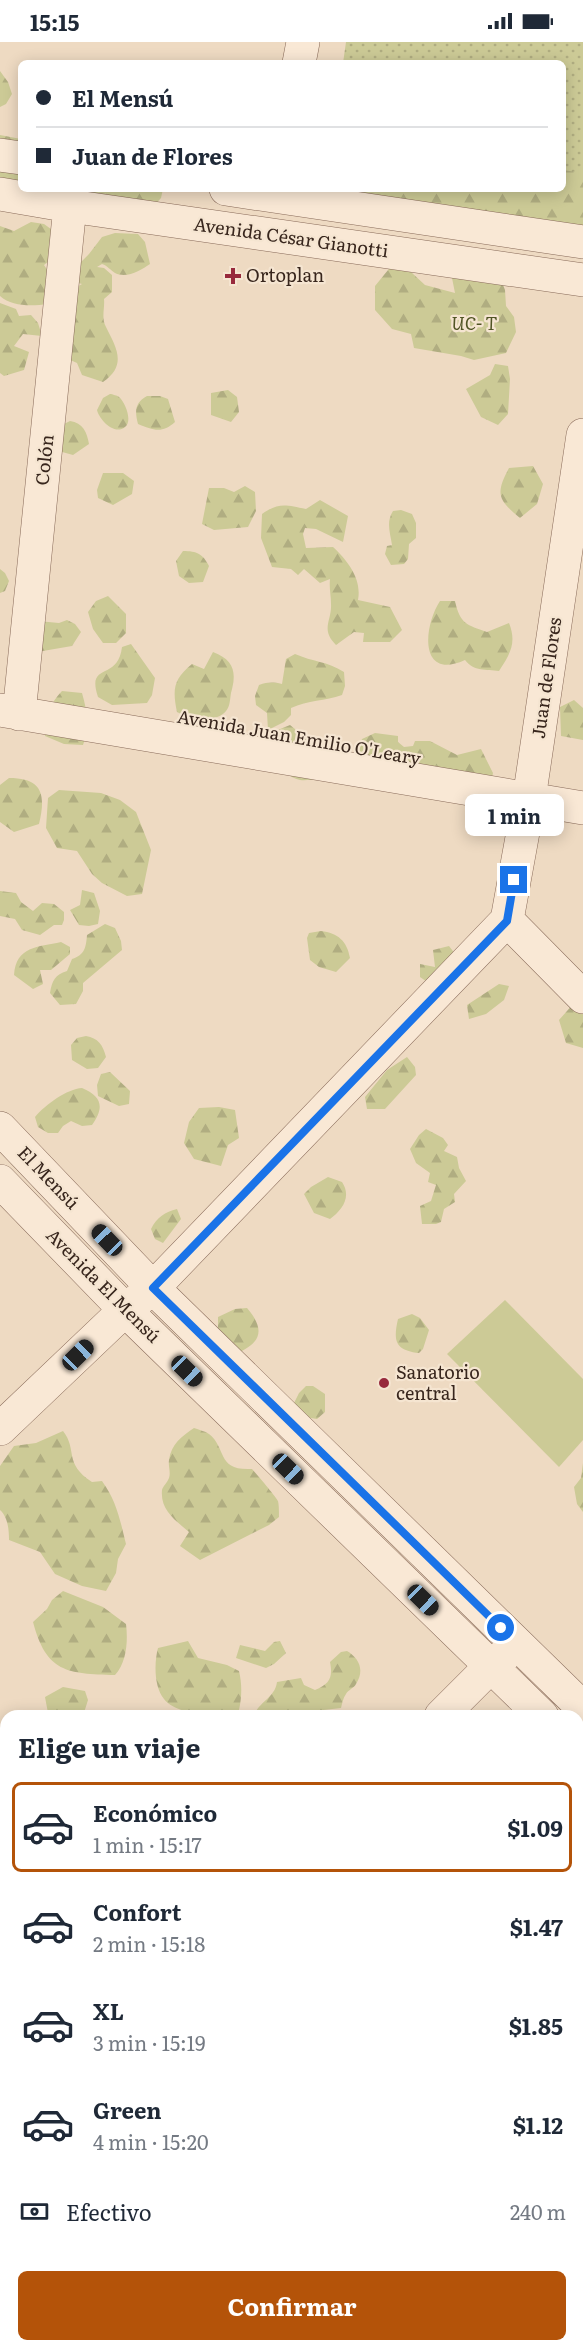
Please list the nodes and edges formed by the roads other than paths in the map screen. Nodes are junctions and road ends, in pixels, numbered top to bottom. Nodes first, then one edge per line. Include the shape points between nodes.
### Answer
1 (303, 42) edge
2 (300, 60) edge
3 (0, 155) edge
4 (18, 158) edge
5 (279, 193) edge
6 (0, 194) edge
7 (70, 206) junction
8 (272, 235) junction
9 (583, 243) edge
10 (583, 280) edge
11 (583, 435) edge
12 (10, 712) edge
13 (583, 785) edge
14 (531, 788) junction
15 (583, 808) edge
16 (507, 921) junction
17 (583, 998) edge
18 (0, 1128) edge
19 (0, 1181) edge
20 (153, 1288) junction
21 (125, 1310) junction
22 (0, 1429) edge
23 (518, 1644) junction
24 (490, 1666) junction
25 (583, 1708) edge
26 (447, 1710) edge
27 (536, 1710) edge

1 - 2 street
3 - 4 street
5 - 8 street
5 - 9 street
6 - 7 street, Avenida César Gianotti
7 - 8 street, Avenida César Gianotti
7 - 12 street, Colón
8 - 10 street, Avenida César Gianotti
11 - 14 street, Juan de Flores
12 - 14 street, Avenida Juan Emilio O'Leary
13 - 14 street, Avenida Juan Emilio O'Leary
14 - 15 street, Avenida Juan Emilio O'Leary
14 - 16 street, Juan de Flores
16 - 17 street
16 - 20 street
18 - 20 street, El Mensú
19 - 21 street, Avenida El Mensú
20 - 21 street
20 - 23 street, El Mensú
21 - 22 street
21 - 24 street, Avenida El Mensú
23 - 24 street
23 - 25 street, El Mensú
24 - 26 street
24 - 27 street, Avenida El Mensú

